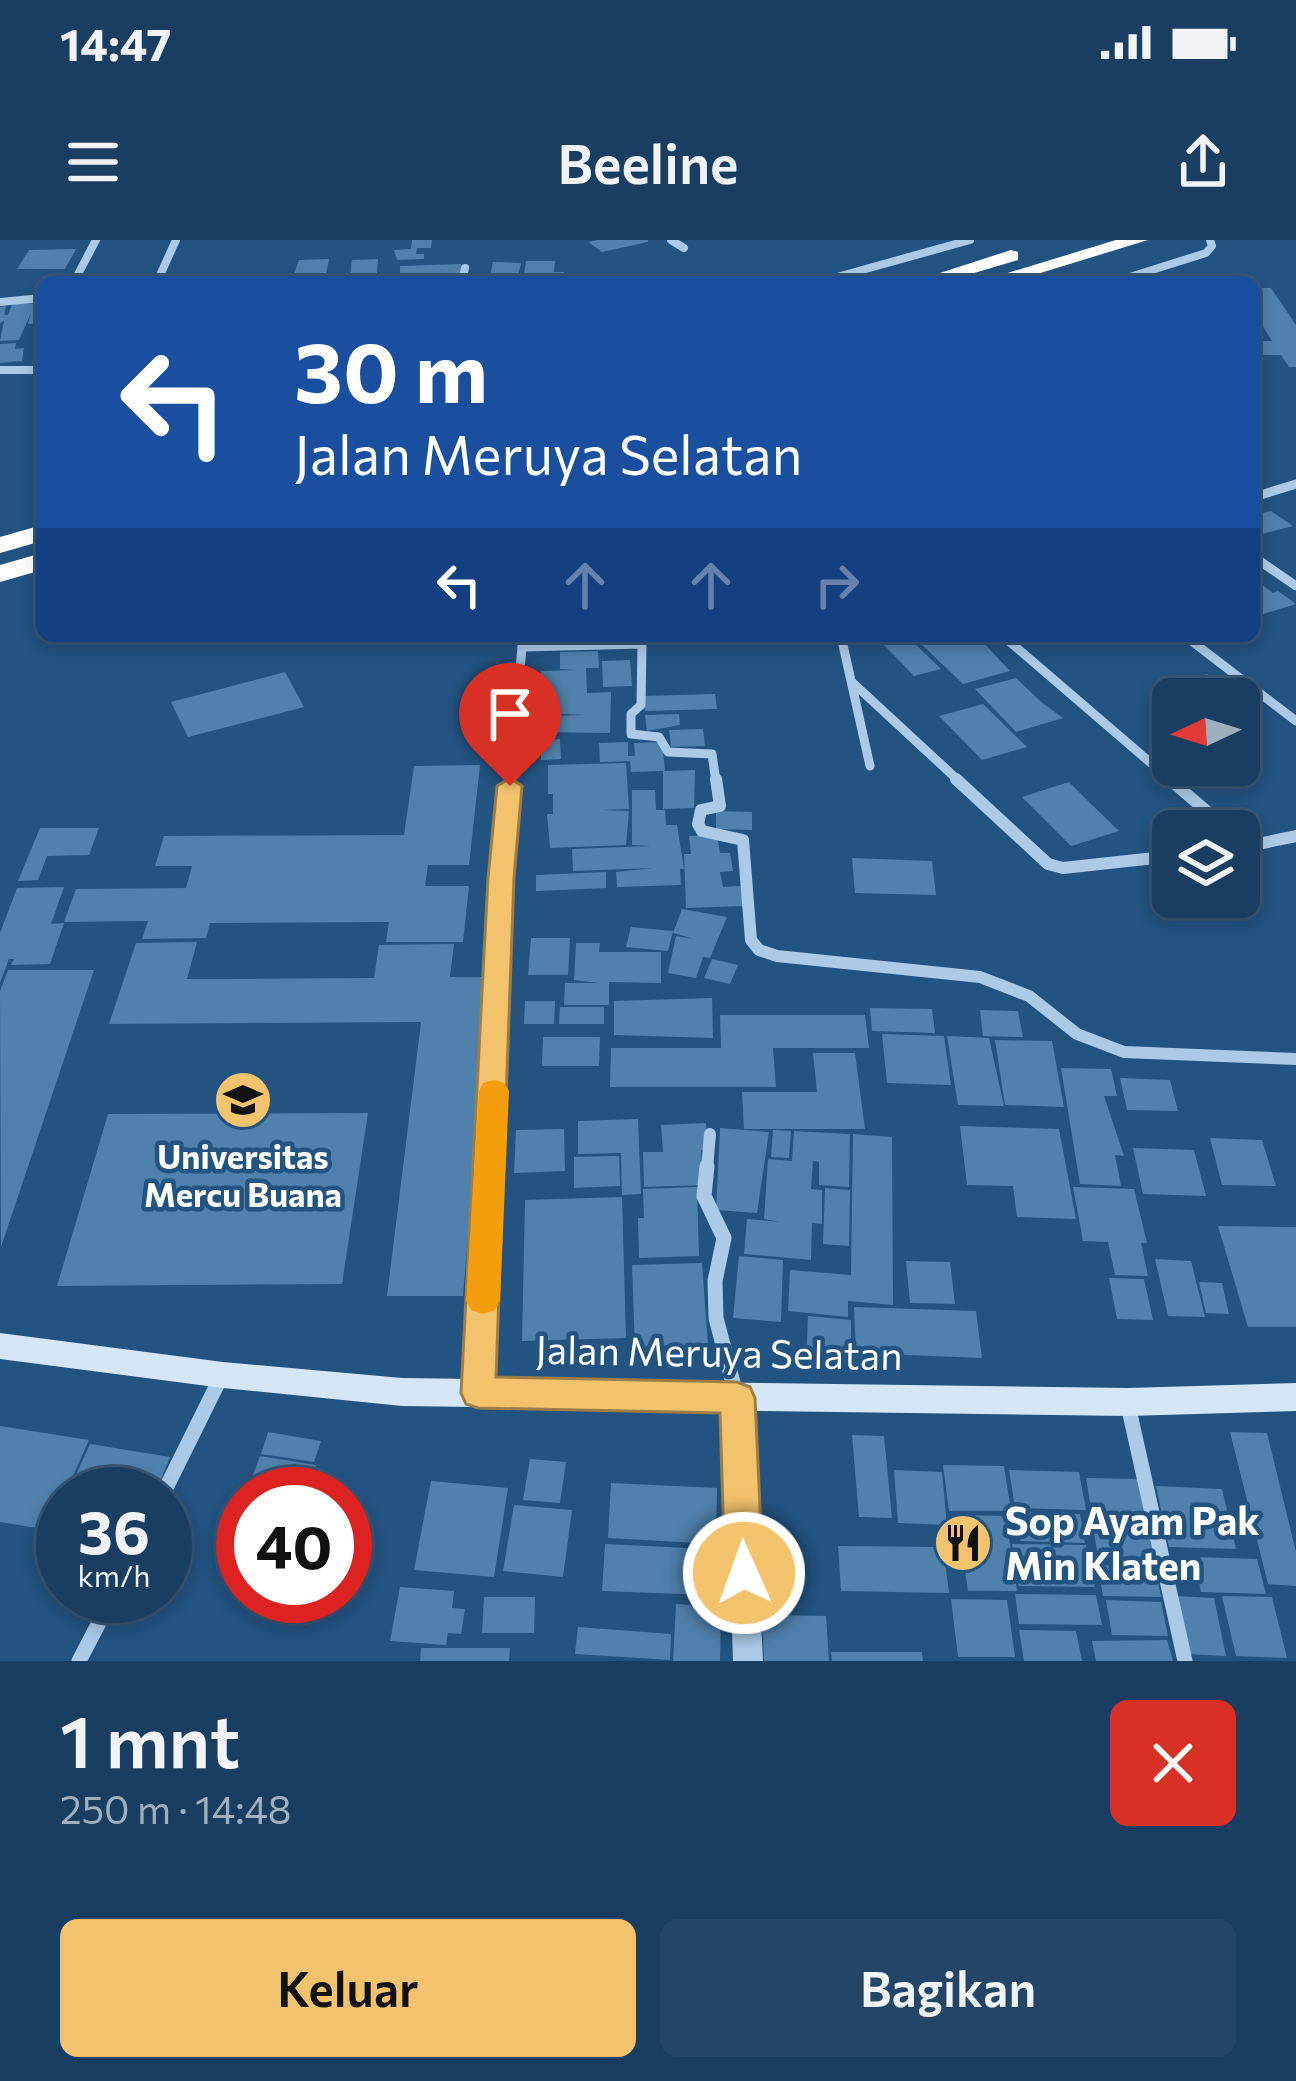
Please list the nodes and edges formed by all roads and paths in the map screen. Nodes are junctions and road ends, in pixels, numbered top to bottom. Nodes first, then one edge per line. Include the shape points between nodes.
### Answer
1 (96, 240) edge
2 (176, 240) edge
3 (671, 240) edge
4 (970, 240) edge
5 (1066, 240) edge
6 (1138, 240) edge
7 (1210, 240) edge
8 (684, 248) dead end
9 (465, 268) dead end
10 (77, 276) edge
11 (160, 276) edge
12 (463, 276) edge
13 (840, 276) edge
14 (942, 276) edge
15 (1009, 276) edge
16 (1133, 276) edge
17 (36, 299) edge
18 (0, 302) edge
19 (0, 370) edge
20 (36, 370) edge
21 (1296, 484) edge
22 (1260, 495) edge
23 (36, 517) edge
24 (0, 526) edge
25 (36, 535) edge
26 (0, 545) edge
27 (1260, 561) edge
28 (36, 563) edge
29 (0, 574) edge
30 (1296, 586) edge
31 (523, 642) edge
32 (843, 642) edge
33 (1010, 642) edge
34 (1193, 642) edge
35 (853, 683) junction
36 (1296, 721) edge
37 (869, 766) dead end
38 (1206, 810) edge
39 (1296, 836) edge
40 (1260, 842) edge
41 (1152, 858) edge
42 (1296, 1060) edge
43 (710, 1134) dead end
44 (0, 1346) edge
45 (223, 1375) junction
46 (478, 1393) junction
47 (1296, 1397) edge
48 (737, 1398) junction
49 (1128, 1402) junction
50 (177, 1467) edge
51 (99, 1623) edge
52 (79, 1661) edge
53 (748, 1661) edge
54 (1185, 1661) edge

1 - 10 street
2 - 11 street
3 - 8 street
4 - 13 street
5 - 14 highway
6 - 15 highway
7 - 16 street via 1206,253
9 - 12 street
17 - 18 street
19 - 20 street
21 - 22 street
23 - 24 highway
25 - 26 highway
27 - 30 street
28 - 29 highway
31 - 42 street via 642,644 631,734 659,737 668,752 712,754 720,806 701,810 698,824 743,839 759,950 980,977 1029,996 1076,1034 1124,1052
31 - 46 street via 501,878
32 - 35 street
33 - 38 street
34 - 36 street
35 - 37 street
35 - 41 street via 1048,864
39 - 40 street
43 - 48 street via 704,1196 724,1238 712,1312
44 - 45 main road, Jalan Meruya Selatan
45 - 46 main road, Jalan Meruya Selatan
45 - 50 street
46 - 48 main road, Jalan Meruya Selatan
47 - 49 main road, Jalan Meruya Selatan
48 - 49 main road, Jalan Meruya Selatan
48 - 53 street
49 - 54 street
51 - 52 street

